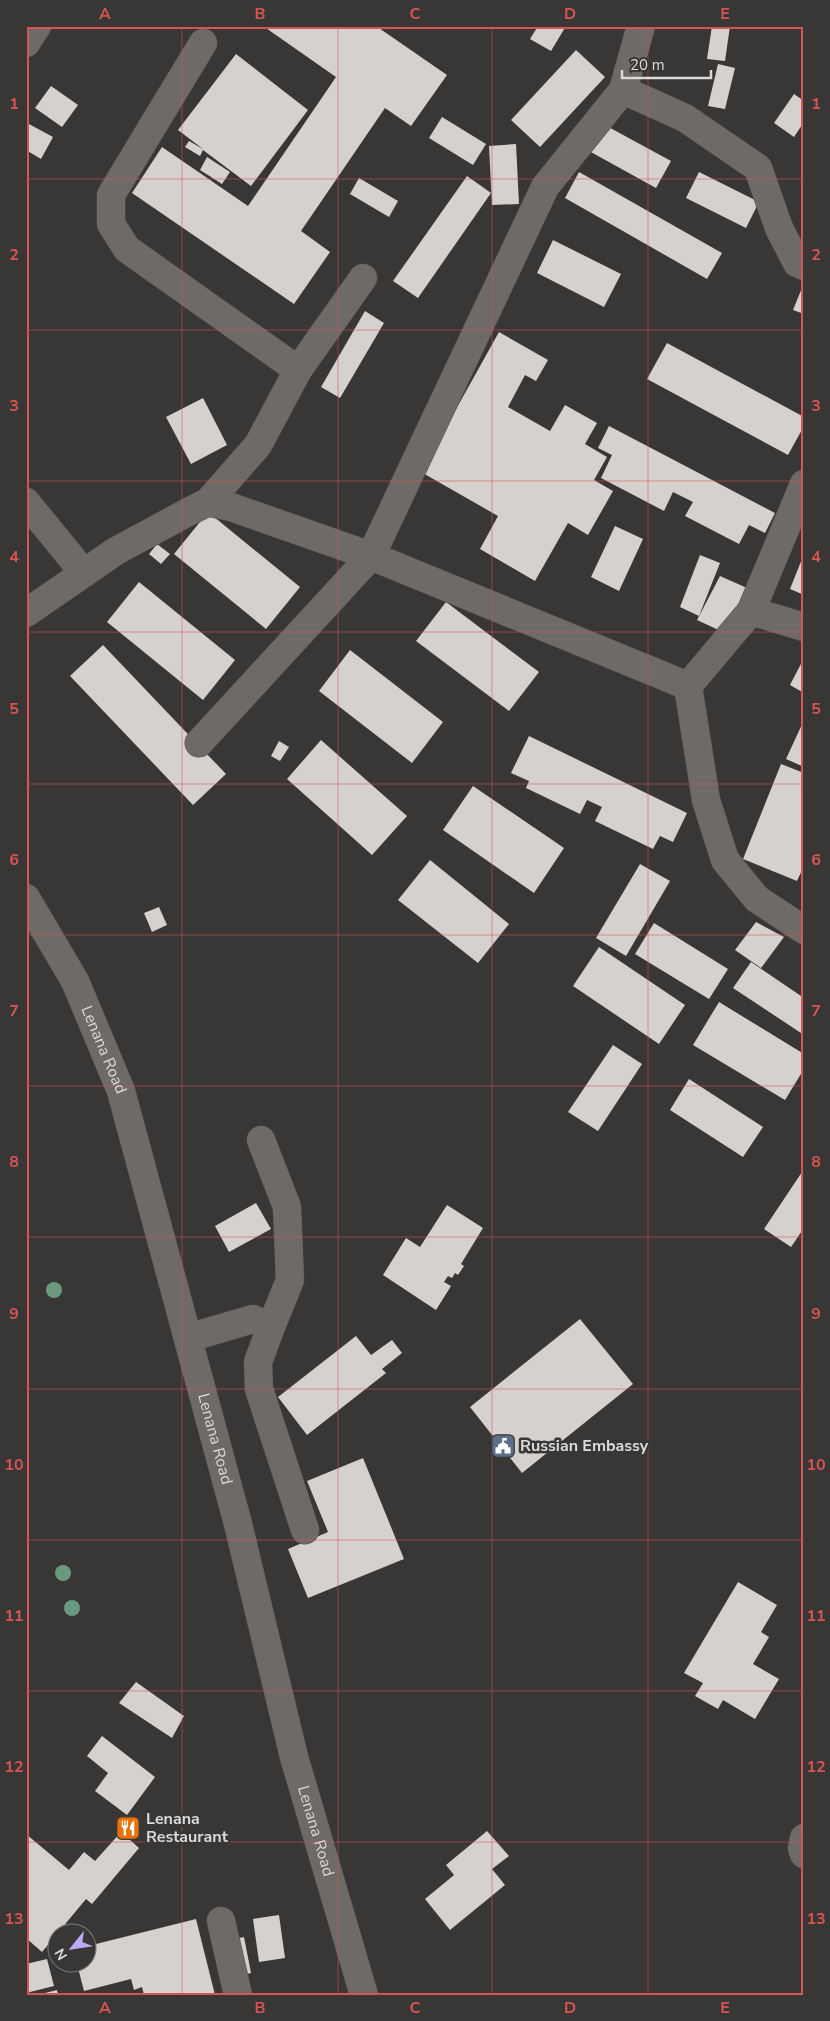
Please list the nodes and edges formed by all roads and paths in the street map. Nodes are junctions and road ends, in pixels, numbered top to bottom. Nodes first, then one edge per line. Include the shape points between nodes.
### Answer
1 (37, 26) edge
2 (641, 26) edge
3 (26, 43) edge
4 (203, 43) dead end
5 (623, 90) junction
6 (804, 266) edge
7 (363, 278) dead end
8 (298, 370) junction
9 (804, 484) edge
10 (26, 502) edge
11 (208, 502) junction
12 (371, 556) junction
13 (84, 573) junction
14 (751, 612) junction
15 (26, 613) edge
16 (804, 627) edge
17 (688, 686) junction
18 (199, 743) dead end
19 (26, 898) edge
20 (804, 930) edge
21 (261, 1140) dead end
22 (271, 1327) junction
23 (188, 1338) junction
24 (305, 1530) dead end
25 (804, 1838) edge
26 (804, 1854) edge
27 (221, 1921) dead end
28 (238, 1995) edge
29 (364, 1995) edge

1 - 3 street
2 - 5 street
4 - 8 street via 111,195 111,224 126,249
5 - 6 street via 685,118 758,168 779,228 797,263
5 - 12 street via 545,188
7 - 8 street
8 - 11 street via 258,445
9 - 14 street
10 - 13 street
11 - 12 street
11 - 13 street via 116,551
12 - 17 street
12 - 18 street
13 - 15 street
14 - 16 street
14 - 17 street
17 - 20 street via 706,800 725,860 757,900
19 - 23 street, Lenana Road via 75,981 121,1091
21 - 22 street via 287,1208 290,1280
22 - 23 street via 253,1319
22 - 24 street via 258,1362 259,1389
23 - 29 street, Lenana Road via 238,1524 294,1757
25 - 26 street
27 - 28 street

